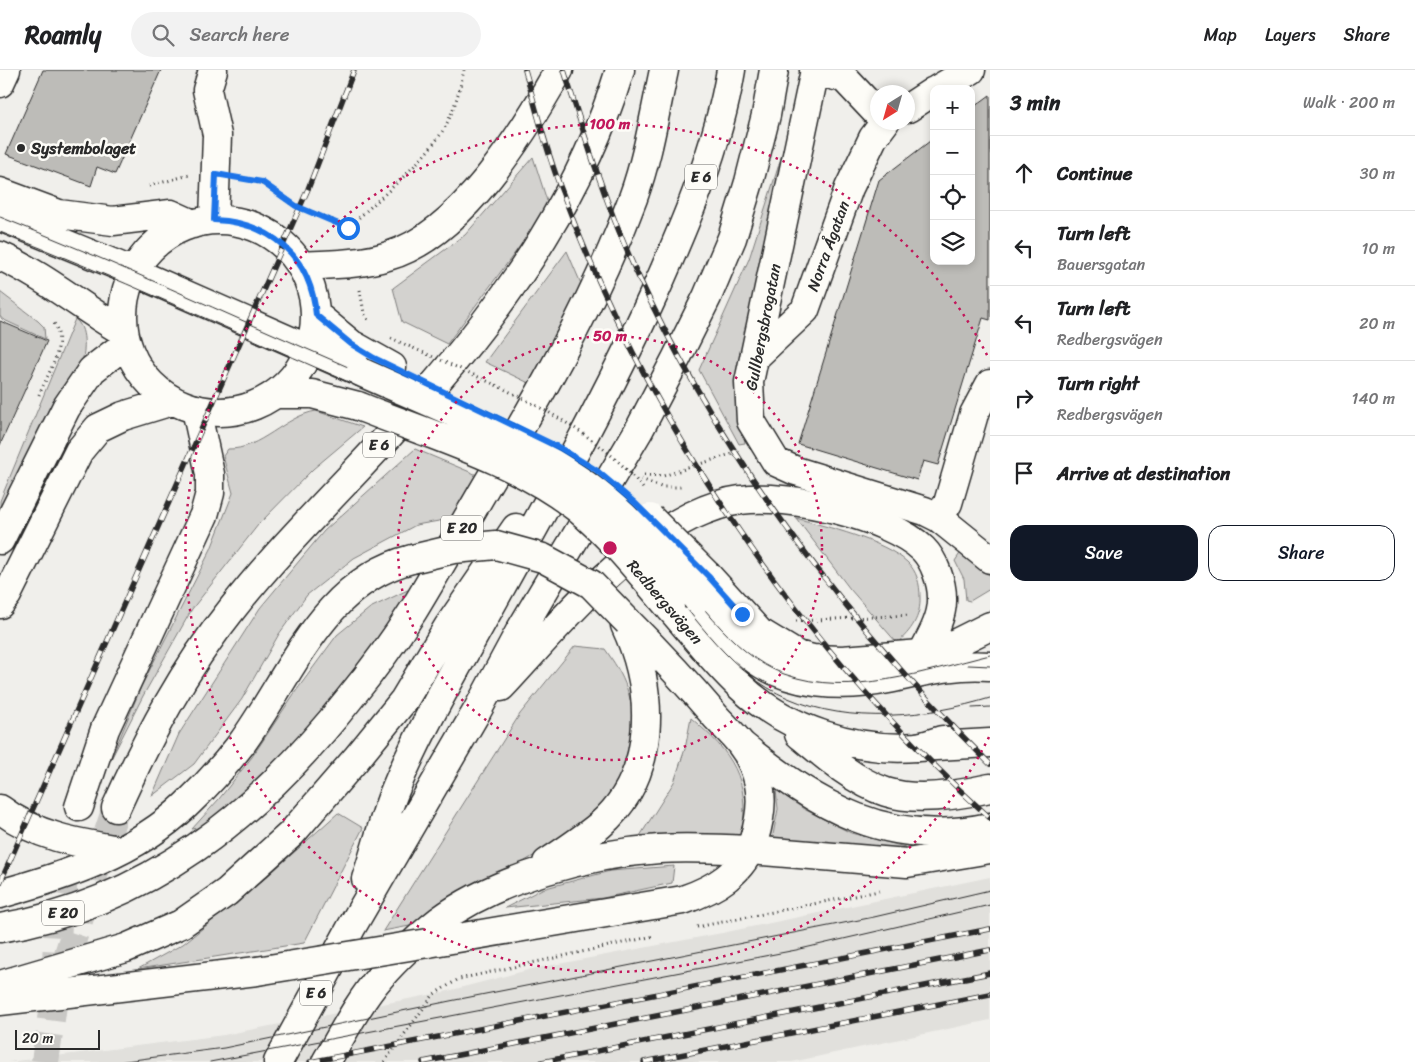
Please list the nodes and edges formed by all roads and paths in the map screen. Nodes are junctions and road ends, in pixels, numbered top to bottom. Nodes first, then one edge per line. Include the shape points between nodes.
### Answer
1 (6, 70) edge
2 (213, 70) edge
3 (464, 70) edge
4 (559, 70) edge
5 (620, 70) edge
6 (664, 70) edge
7 (731, 70) edge
8 (774, 70) edge
9 (814, 70) edge
10 (971, 70) edge
11 (0, 83) edge
12 (945, 85) edge
13 (930, 94) edge
14 (915, 103) edge
15 (870, 105) edge
16 (879, 130) edge
17 (216, 174) junction
18 (145, 187) dead end
19 (0, 192) edge
20 (0, 217) edge
21 (203, 222) junction
22 (348, 228) junction
23 (0, 232) edge
24 (0, 256) edge
25 (361, 262) junction
26 (301, 266) junction
27 (132, 278) junction
28 (316, 315) junction
29 (370, 323) dead end
30 (126, 337) junction
31 (307, 356) junction
32 (755, 357) junction
33 (366, 364) junction
34 (990, 384) edge
35 (276, 394) junction
36 (184, 405) junction
37 (592, 418) junction
38 (740, 451) dead end
39 (938, 518) junction
40 (0, 540) edge
41 (990, 559) edge
42 (709, 588) junction
43 (0, 604) edge
44 (941, 612) junction
45 (790, 621) dead end
46 (626, 622) junction
47 (990, 626) edge
48 (922, 654) junction
49 (990, 666) edge
50 (770, 709) junction
51 (477, 711) junction
52 (990, 730) edge
53 (990, 743) edge
54 (743, 746) junction
55 (918, 747) junction
56 (990, 788) edge
57 (79, 807) tunnel mouth
58 (116, 808) tunnel mouth
59 (0, 809) edge
60 (990, 827) edge
61 (119, 850) junction
62 (750, 850) junction
63 (990, 850) edge
64 (527, 877) junction
65 (889, 889) dead end
66 (0, 894) edge
67 (696, 927) dead end
68 (0, 928) edge
69 (351, 928) junction
70 (659, 935) dead end
71 (0, 985) edge
72 (0, 1000) edge
73 (279, 1060) edge
74 (326, 1062) edge
75 (384, 1062) edge

1 - 11 main road
2 - 17 main road via 208,90 217,135
3 - 22 path via 450,114 438,137 418,162
4 - 25 main road via 509,153 452,215 416,244 389,256
5 - 58 main road, E 6 via 586,160 563,208 528,264 432,387 297,533 231,610 169,699
6 - 68 main road, E 20 via 634,195 590,298 554,371 412,613 363,681 313,745 251,806 194,850 124,891 55,916
7 - 37 main road, E 6 via 712,147 689,212 634,338
8 - 51 main road, E 6 via 749,182 732,238 707,297 639,430 520,631
9 - 15 main road via 844,78
9 - 32 main road, Gullbergsbrogatan
10 - 12 main road
13 - 14 main road
16 - 32 main road, Norra Ågatan via 849,188 805,310
17 - 18 path via 193,174
17 - 21 main road
17 - 22 path via 262,182 296,206
19 - 21 main road, Redbergsvägen via 58,214 113,221 172,214
20 - 27 main road
21 - 26 main road, Redbergsvägen via 251,225 288,248
21 - 27 main road via 175,231 160,241 146,254
22 - 25 path via 359,240
23 - 27 main road
24 - 30 main road via 23,266
25 - 26 main road
25 - 29 path via 360,297
26 - 28 main road, Redbergsvägen via 312,289
27 - 30 main road via 124,307
27 - 31 main road
28 - 31 main road, Redbergsvägen
28 - 33 main road, Redbergsvägen via 351,344
30 - 36 main road via 137,366 153,386
30 - 40 main road via 92,370 66,408
31 - 33 main road
31 - 35 main road, Redbergsvägen via 293,378
32 - 39 main road, Gullbergsbrogatan via 749,382 751,421 776,462 796,471 902,502
33 - 35 main road, Redbergsvägen via 312,394
33 - 38 path, bridge via 506,392 574,427 630,472 664,476
33 - 42 main road, bridge via 553,462 599,495
33 - 42 main road, Redbergsvägen, bridge via 560,448 596,470 635,503
33 - 50 main road, Redbergsvägen, bridge via 462,447 542,484 577,508 614,542 741,688
34 - 39 main road via 974,414 948,503
35 - 36 main road, Redbergsvägen via 246,409 229,412
36 - 43 main road via 123,416 98,428 79,451
36 - 57 main road via 210,474 210,493 204,515 105,729
37 - 69 main road, E 6 via 440,697 395,790
37 - 71 main road, E 20 via 448,626 404,700 291,834 227,892 180,924 126,948
39 - 41 main road, Gullbergsbrogatan
42 - 48 main road, Redbergsvägen via 759,632 797,655 842,660
42 - 49 main road via 722,628 752,657 774,670 800,679 843,684 950,666
44 - 45 path
44 - 48 main road
44 - 51 main road via 941,588 932,560 899,531 837,510 774,500 741,500 692,516 659,535 625,561 583,600
46 - 54 main road via 661,655
46 - 61 main road, bridge via 591,584 543,558 496,546 454,549 412,559 379,572 346,594 321,621 242,743 212,779 165,822
46 - 64 main road via 635,647 646,702 646,736 637,773 601,825
47 - 48 main road, Redbergsvägen via 956,643
50 - 55 main road, Redbergsvägen via 842,741 884,747
50 - 56 main road via 850,773 886,792 926,797
51 - 69 main road, E 6
52 - 55 main road, Redbergsvägen via 964,733
53 - 55 main road, Redbergsvägen
54 - 60 main road via 806,794 868,822 905,831 938,833
54 - 62 main road via 760,790 761,816
59 - 61 main road via 52,837
61 - 66 main road via 83,868
62 - 63 main road via 907,864
62 - 64 main road via 661,849 624,853 577,862
62 - 72 main road, bridge via 725,880 701,894 682,900 257,971
64 - 74 main road via 478,898 439,921 381,976
65 - 67 path
69 - 73 main road, E 6
70 - 75 path via 459,979 434,994

